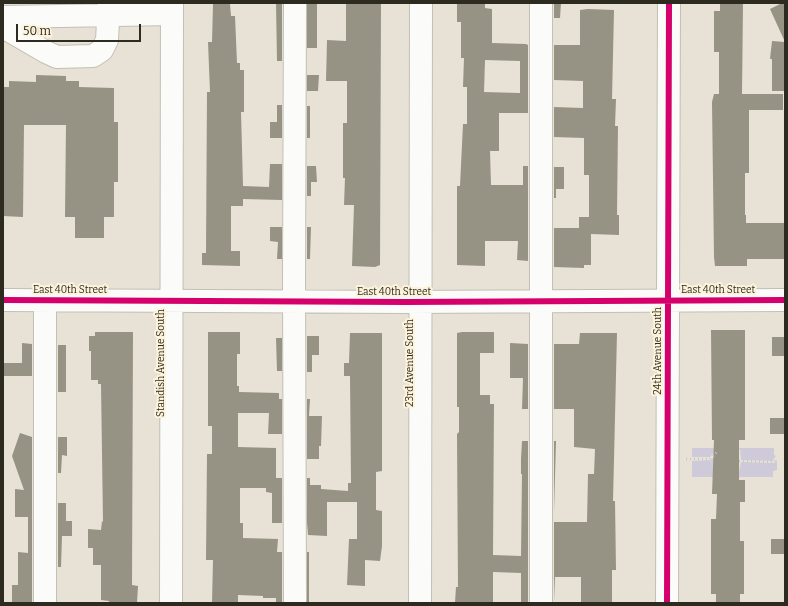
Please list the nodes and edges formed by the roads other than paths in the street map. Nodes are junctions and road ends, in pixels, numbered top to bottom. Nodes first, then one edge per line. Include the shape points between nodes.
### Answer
1 (296, 3) edge
2 (421, 3) edge
3 (541, 3) edge
4 (669, 3) edge
5 (172, 8) edge
6 (109, 9) edge
7 (55, 10) edge
8 (3, 17) edge
9 (3, 26) edge
10 (3, 300) edge
11 (45, 300) junction
12 (668, 300) junction
13 (785, 300) edge
14 (172, 301) junction
15 (294, 301) junction
16 (540, 301) junction
17 (420, 302) junction
18 (45, 603) edge
19 (171, 603) edge
20 (295, 603) edge
21 (420, 603) edge
22 (541, 603) edge
23 (667, 603) edge

1 - 15 street
2 - 17 street, 23rd Avenue South
3 - 16 street
4 - 12 street, 24th Avenue South
5 - 6 street
5 - 14 street, Standish Avenue South
6 - 7 street
6 - 9 street via 107,40 102,50 93,56 57,57
7 - 8 street
10 - 11 street, East 40th Street
11 - 14 street, East 40th Street
11 - 18 street
12 - 13 street, East 40th Street
12 - 16 street, East 40th Street
12 - 23 street, 24th Avenue South
14 - 15 street, East 40th Street
14 - 19 street, Standish Avenue South
15 - 17 street, East 40th Street
15 - 20 street
16 - 17 street, East 40th Street
16 - 22 street
17 - 21 street, 23rd Avenue South

